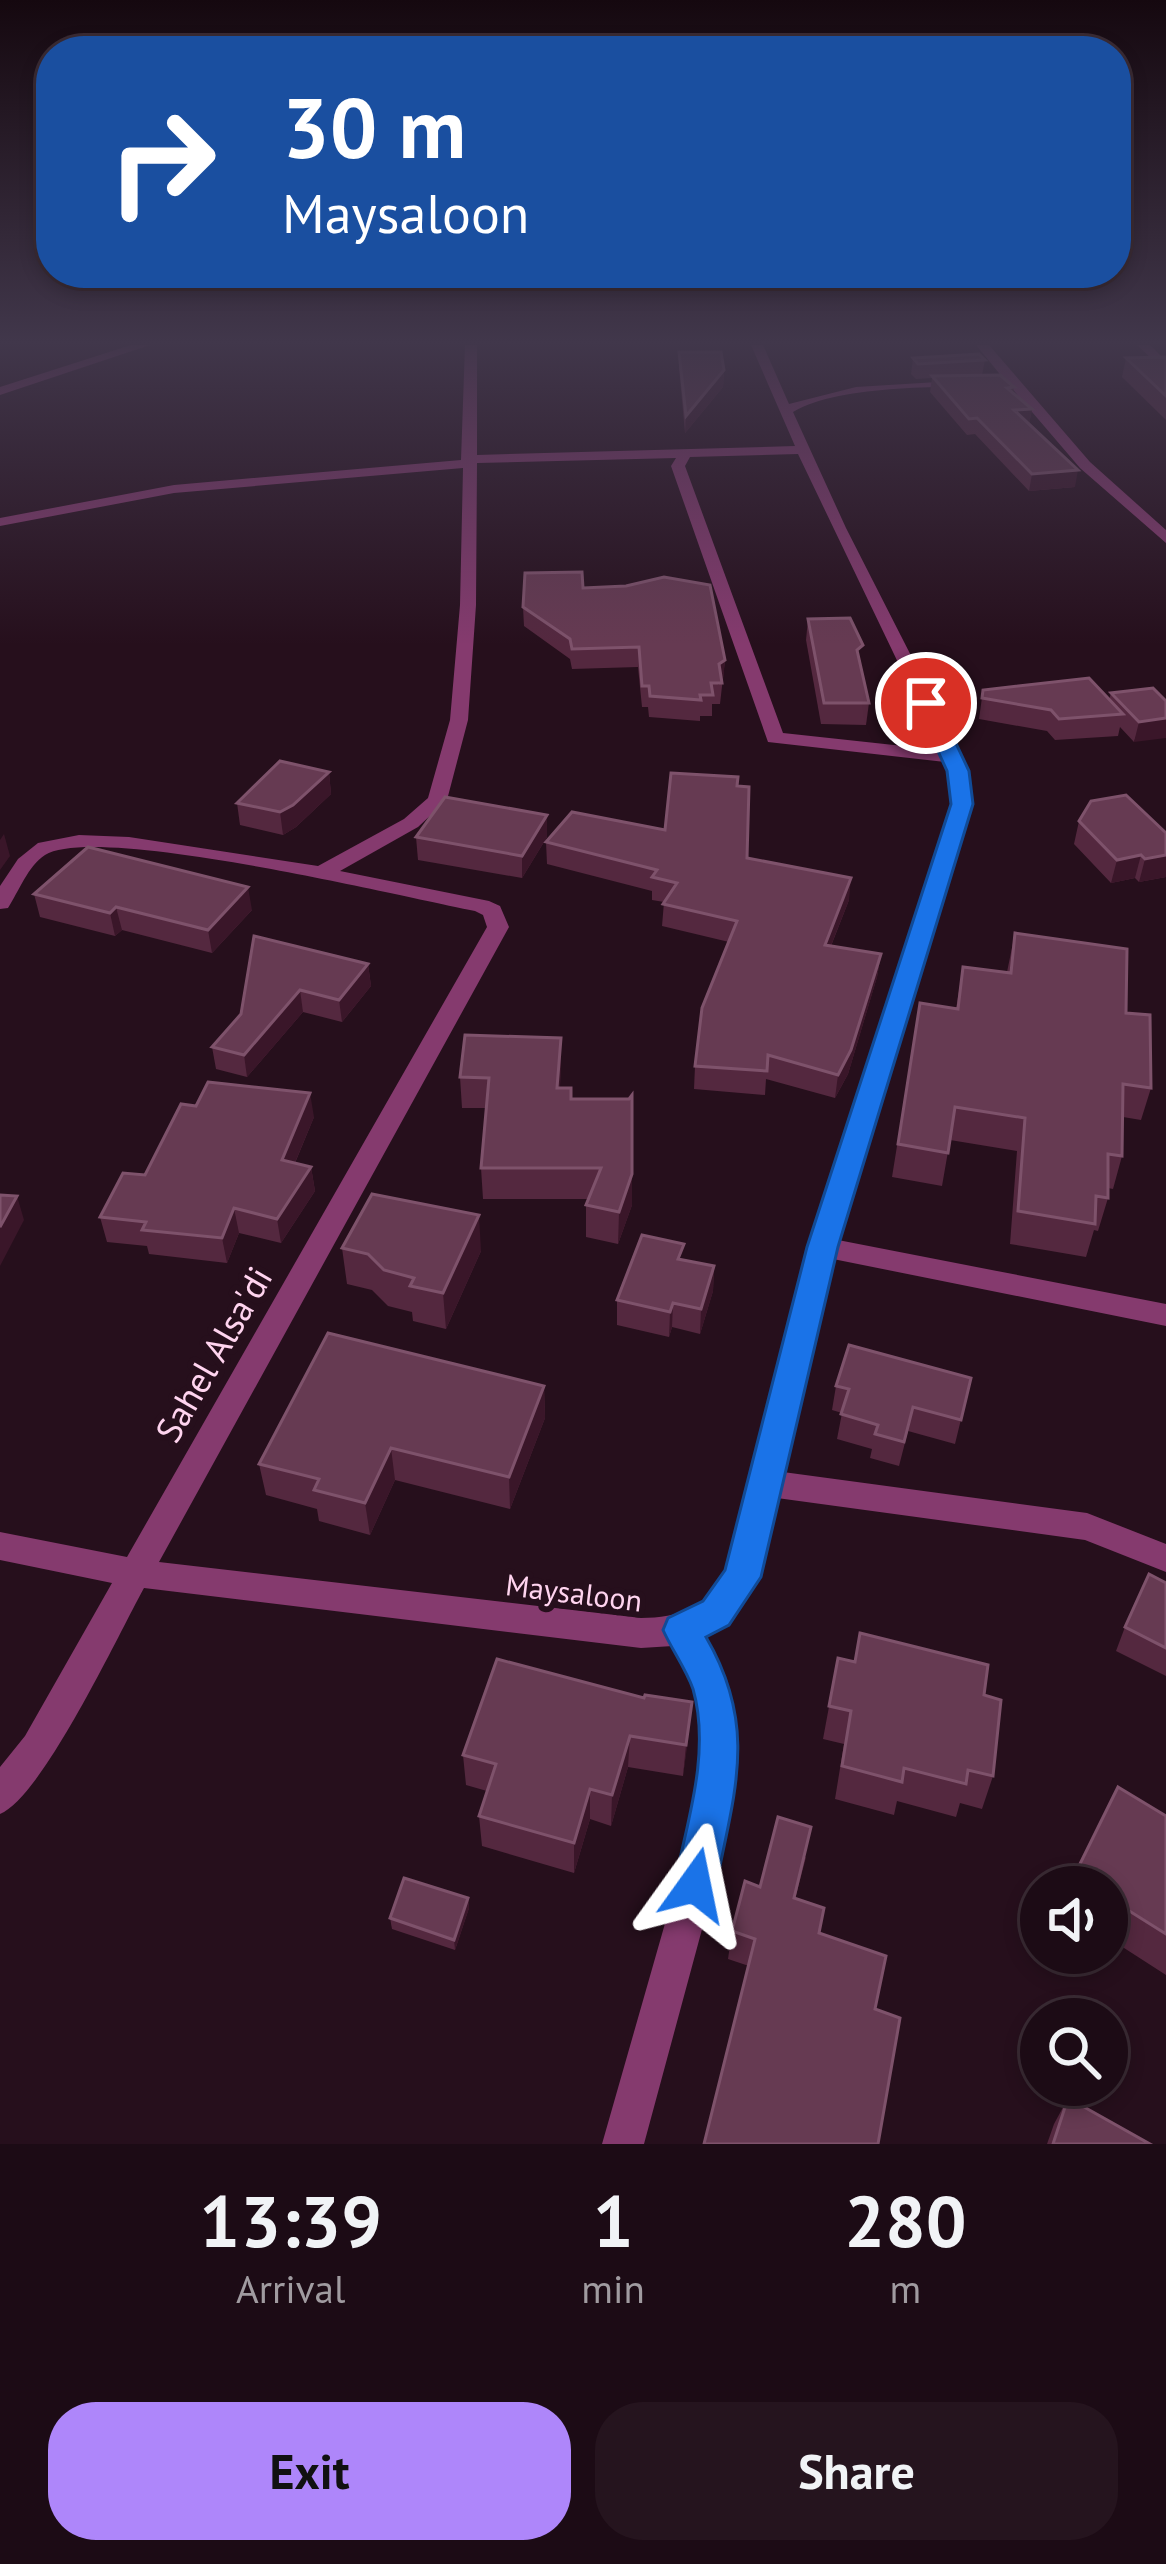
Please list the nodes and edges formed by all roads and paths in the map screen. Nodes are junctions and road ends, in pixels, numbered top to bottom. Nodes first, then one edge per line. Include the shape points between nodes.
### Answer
1 (467, 445) edge
2 (800, 445) edge
3 (1068, 445) edge
4 (802, 450) junction
5 (686, 453) junction
6 (466, 461) junction
7 (0, 522) edge
8 (1166, 538) edge
9 (952, 757) junction
10 (321, 873) junction
11 (0, 903) edge
12 (822, 1247) junction
13 (1166, 1315) edge
14 (765, 1483) junction
15 (0, 1546) edge
16 (1166, 1558) edge
17 (134, 1573) junction
18 (682, 1630) junction
19 (0, 1796) edge
20 (622, 2144) edge

1 - 6 street
2 - 4 street, Maysaloon
3 - 8 street
4 - 5 street
4 - 9 street, Maysaloon
5 - 6 street
5 - 9 street via 678,466 775,738
6 - 7 street via 205,482
6 - 10 street via 459,720 437,800 412,823
9 - 12 street, Maysaloon via 962,804
10 - 11 street via 84,840 40,849
10 - 17 street, Sahel Alsa'di via 481,906 498,919
12 - 13 street
12 - 14 street, Maysaloon
14 - 16 street via 1087,1527
14 - 18 street, Maysaloon via 736,1591 716,1613
15 - 17 street, Maysaloon
17 - 18 street, Maysaloon via 640,1633
17 - 19 street, Sahel Alsa'di via 37,1748
18 - 20 street via 710,1680 719,1720 716,1784

